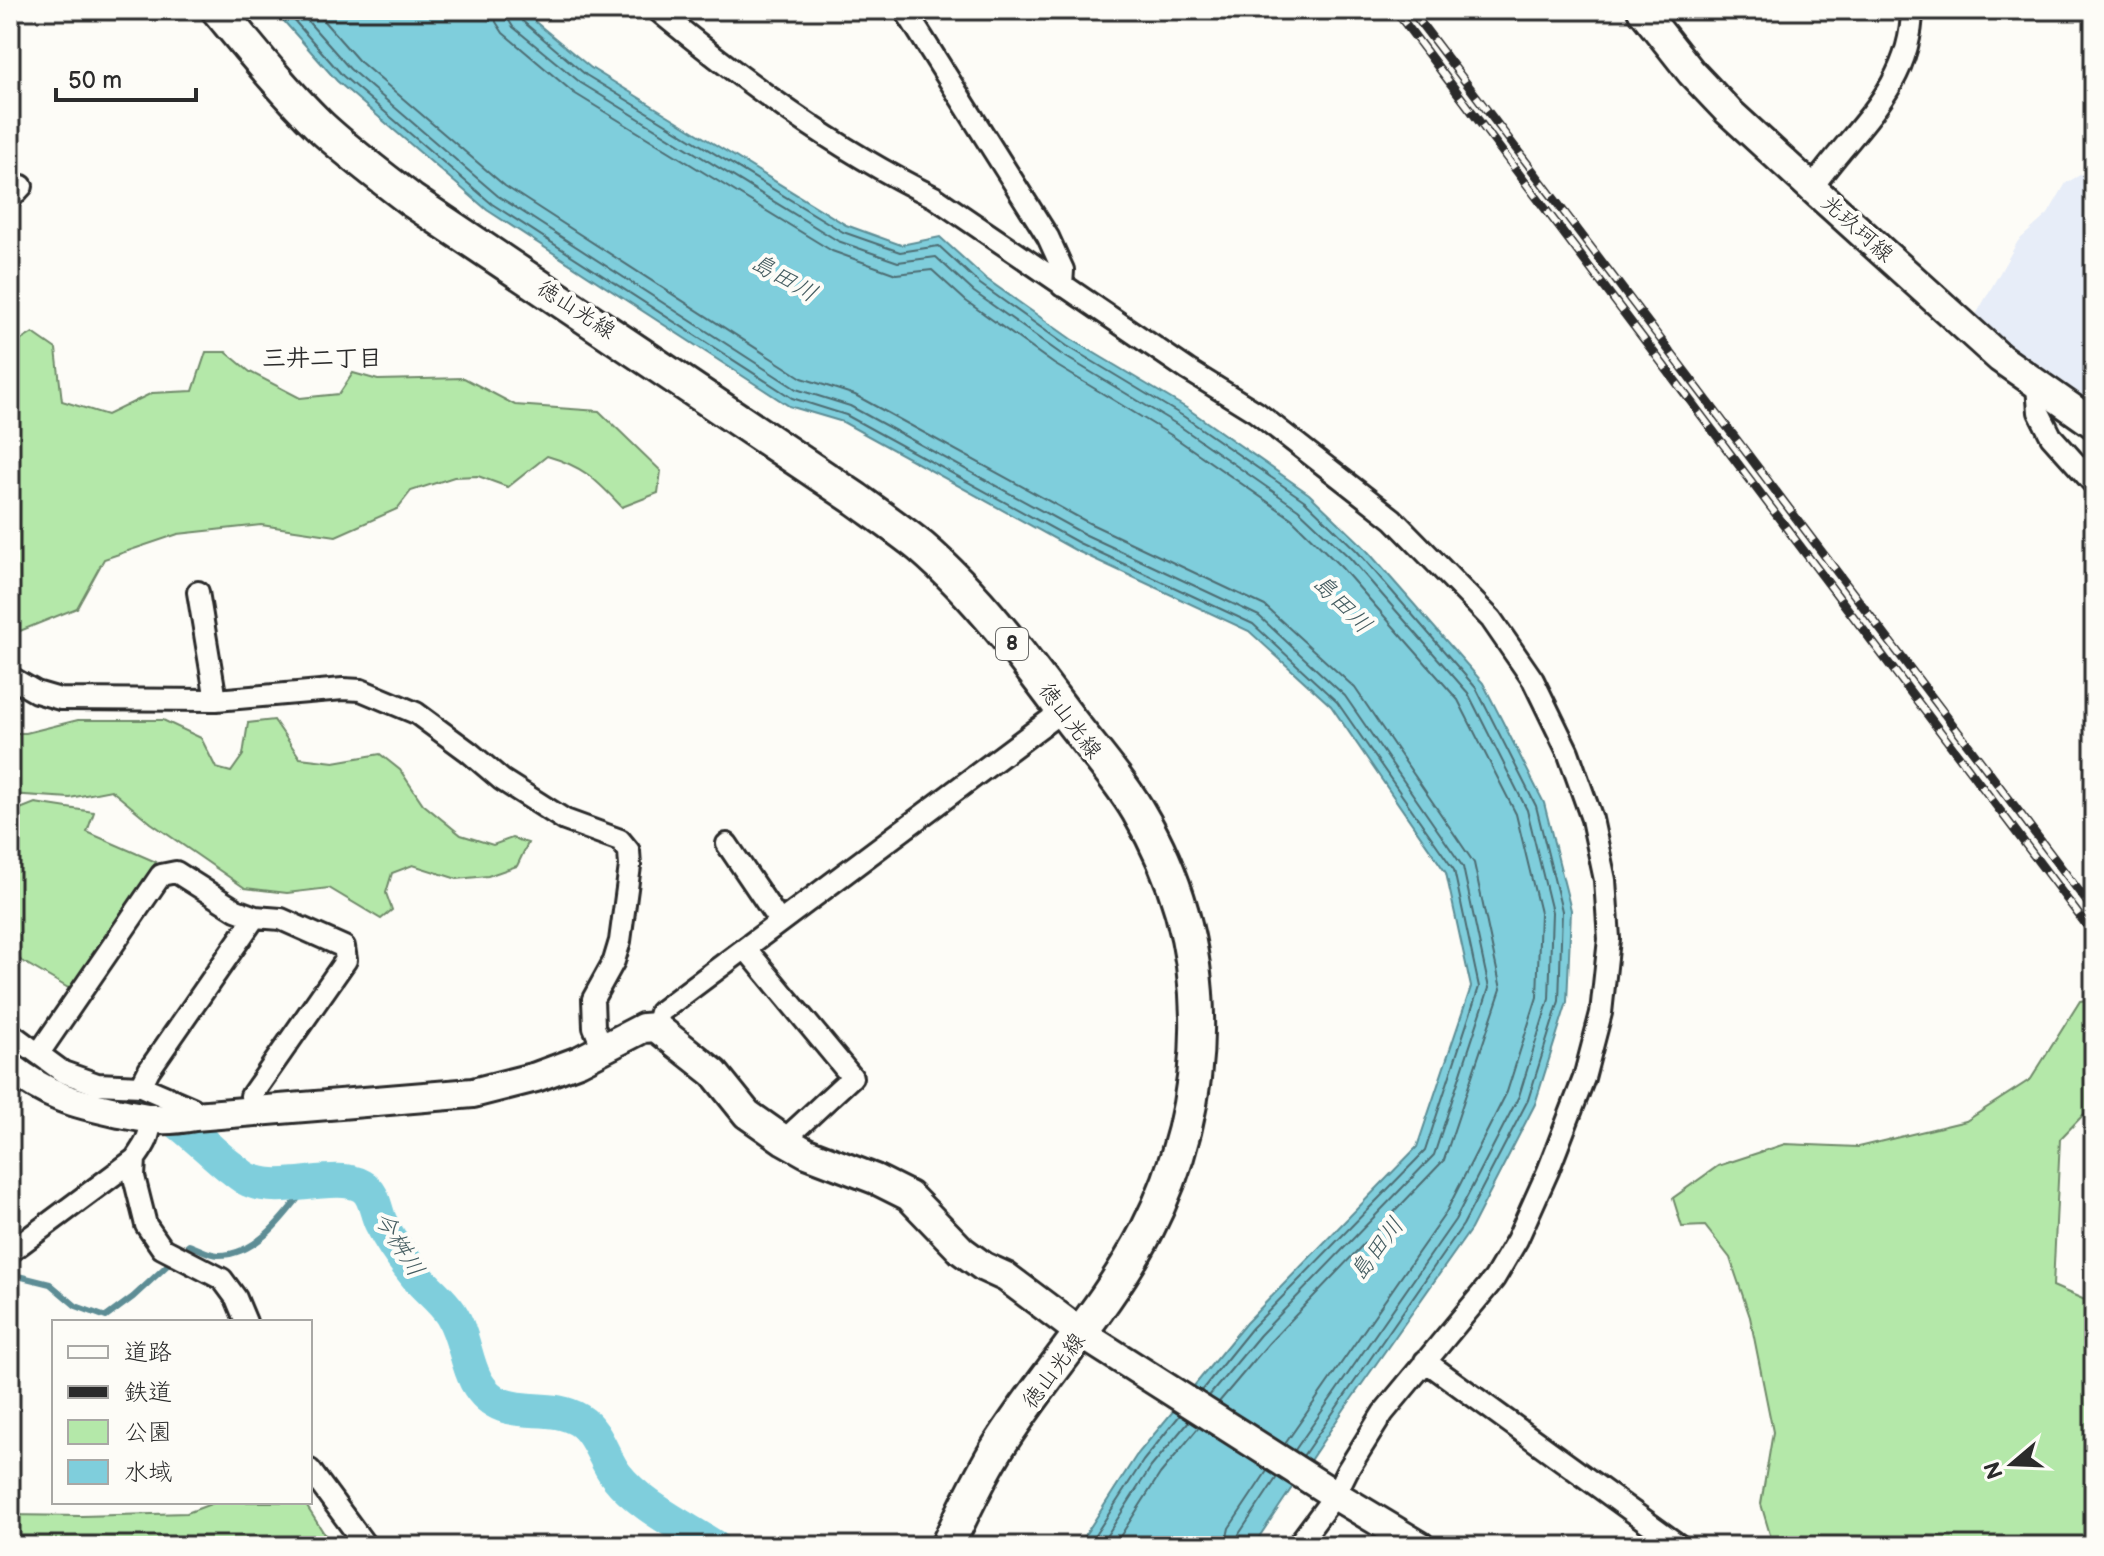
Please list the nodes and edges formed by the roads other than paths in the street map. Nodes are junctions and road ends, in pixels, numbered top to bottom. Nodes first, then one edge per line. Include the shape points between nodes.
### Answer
1 (218, 10) edge
2 (657, 10) edge
3 (905, 10) edge
4 (1642, 10) edge
5 (1912, 10) edge
6 (1812, 188) junction
7 (1062, 286) junction
8 (2037, 386) junction
9 (2094, 424) edge
10 (2094, 484) edge
11 (198, 592) dead end
12 (10, 677) edge
13 (216, 700) junction
14 (1063, 710) junction
15 (727, 844) dead end
16 (255, 917) junction
17 (779, 921) junction
18 (746, 949) junction
19 (656, 1027) junction
20 (10, 1033) edge
21 (603, 1049) junction
22 (39, 1053) junction
23 (10, 1067) edge
24 (141, 1086) junction
25 (254, 1112) junction
26 (195, 1116) junction
27 (150, 1120) junction
28 (784, 1140) junction
29 (135, 1159) junction
30 (10, 1252) edge
31 (245, 1320) edge
32 (1090, 1339) junction
33 (1425, 1361) junction
34 (312, 1473) edge
35 (1327, 1490) junction
36 (366, 1546) edge
37 (947, 1546) edge
38 (1297, 1546) edge
39 (1420, 1546) edge
40 (1680, 1546) edge

1 - 14 main road, 徳山光線 / 8 via 319,125 390,183 922,548 996,624
2 - 7 street via 803,121 934,197
3 - 7 street via 1048,237 1063,270
4 - 6 street, 光玖珂線 via 1710,92
5 - 6 street via 1906,58 1892,86
6 - 8 street, 光玖珂線
7 - 33 street via 1256,412 1393,519 1491,619 1533,680 1568,752 1592,819 1605,880 1609,939 1601,1013 1584,1078 1517,1240 1486,1290
8 - 9 street, 光玖珂線
8 - 10 street via 2039,412 2051,436
11 - 13 street
12 - 13 street via 60,699
13 - 21 street via 343,689 385,698 416,713 502,780 565,820 620,840 629,851 630,866 620,941 593,999 594,1027
14 - 17 street
14 - 32 main road, 徳山光線 / 8 via 1137,809 1164,862 1196,979 1198,1044 1189,1116 1172,1174
15 - 17 street
16 - 22 street via 176,872 161,875
16 - 24 street
16 - 25 street via 281,919 344,947 346,960 251,1096
17 - 18 street
18 - 19 street via 660,1012
18 - 28 street via 852,1077
19 - 21 street via 643,1028
19 - 28 street via 714,1073 747,1114
20 - 22 street
21 - 25 street via 536,1077 473,1093
22 - 24 street via 63,1072 97,1084
23 - 27 street via 60,1098
24 - 26 street via 192,1108
25 - 26 street
26 - 27 street
27 - 29 street via 151,1132
28 - 32 street via 909,1196 962,1251
29 - 30 street
29 - 31 street via 146,1225 162,1248 222,1279
32 - 35 street
32 - 37 main road, 徳山光線 / 8 via 1048,1376 995,1452
33 - 35 street via 1383,1413 1347,1471
33 - 40 street
34 - 36 street
35 - 38 street
35 - 39 street

